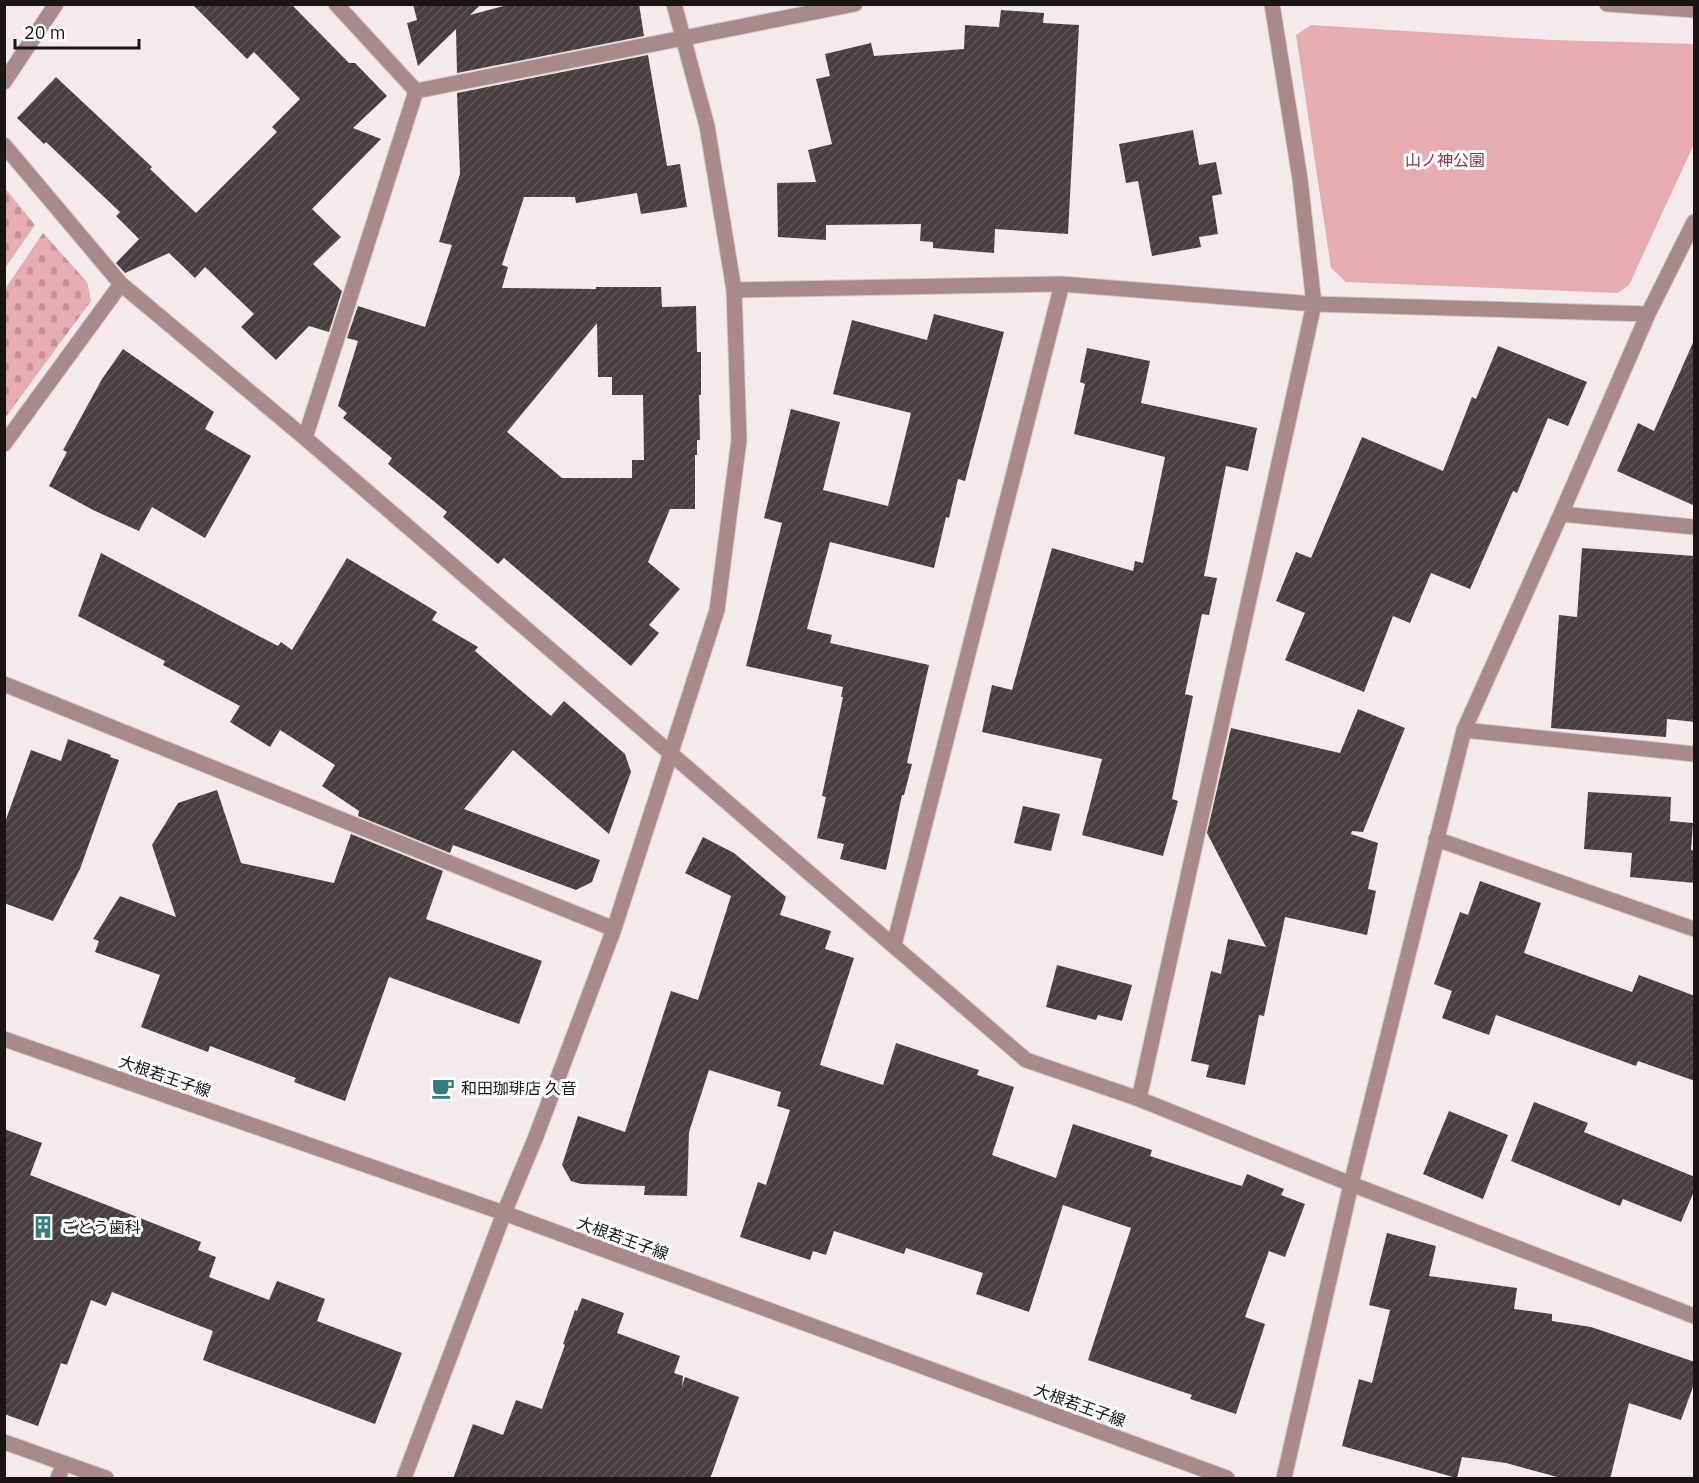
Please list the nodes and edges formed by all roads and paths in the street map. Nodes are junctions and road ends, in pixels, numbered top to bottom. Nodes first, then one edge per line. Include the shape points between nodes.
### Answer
1 (56, 4) edge
2 (336, 4) edge
3 (675, 4) edge
4 (855, 4) edge
5 (1272, 4) edge
6 (1607, 4) edge
7 (1695, 10) edge
8 (683, 37) junction
9 (4, 82) edge
10 (416, 91) junction
11 (4, 145) edge
12 (1695, 222) edge
13 (121, 284) junction
14 (1062, 285) junction
15 (734, 290) junction
16 (1314, 304) junction
17 (1648, 314) junction
18 (305, 438) junction
19 (4, 444) edge
20 (1561, 514) junction
21 (1695, 527) edge
22 (4, 684) edge
23 (1464, 730) junction
24 (1695, 754) edge
25 (672, 755) junction
26 (1436, 838) junction
27 (614, 929) junction
28 (1695, 929) edge
29 (894, 945) junction
30 (4, 1039) edge
31 (1139, 1099) junction
32 (1351, 1184) junction
33 (504, 1213) junction
34 (1695, 1316) edge
35 (4, 1442) edge
36 (64, 1463) junction
37 (58, 1479) edge
38 (106, 1479) edge
39 (404, 1479) edge
40 (1227, 1479) edge
41 (1284, 1479) edge

1 - 9 street
2 - 10 street
3 - 8 street
4 - 8 street
5 - 16 street via 1300,179
6 - 7 street
8 - 10 street
8 - 15 street via 707,126
10 - 18 street
11 - 13 street
12 - 17 street
13 - 18 street
13 - 19 street
14 - 15 street
14 - 16 street
14 - 29 street
15 - 25 street via 739,440 717,610
16 - 17 street
16 - 31 street
17 - 20 street
18 - 25 street
20 - 21 street
20 - 23 street
22 - 27 street
23 - 24 street
23 - 26 street
25 - 27 street
25 - 29 street
26 - 28 street
26 - 32 street
27 - 33 street
29 - 31 street via 1026,1060
30 - 33 street, 大根若王子線
31 - 32 street
32 - 34 street
32 - 41 street
33 - 39 street
33 - 40 street, 大根若王子線
35 - 36 street
36 - 37 street
36 - 38 street

